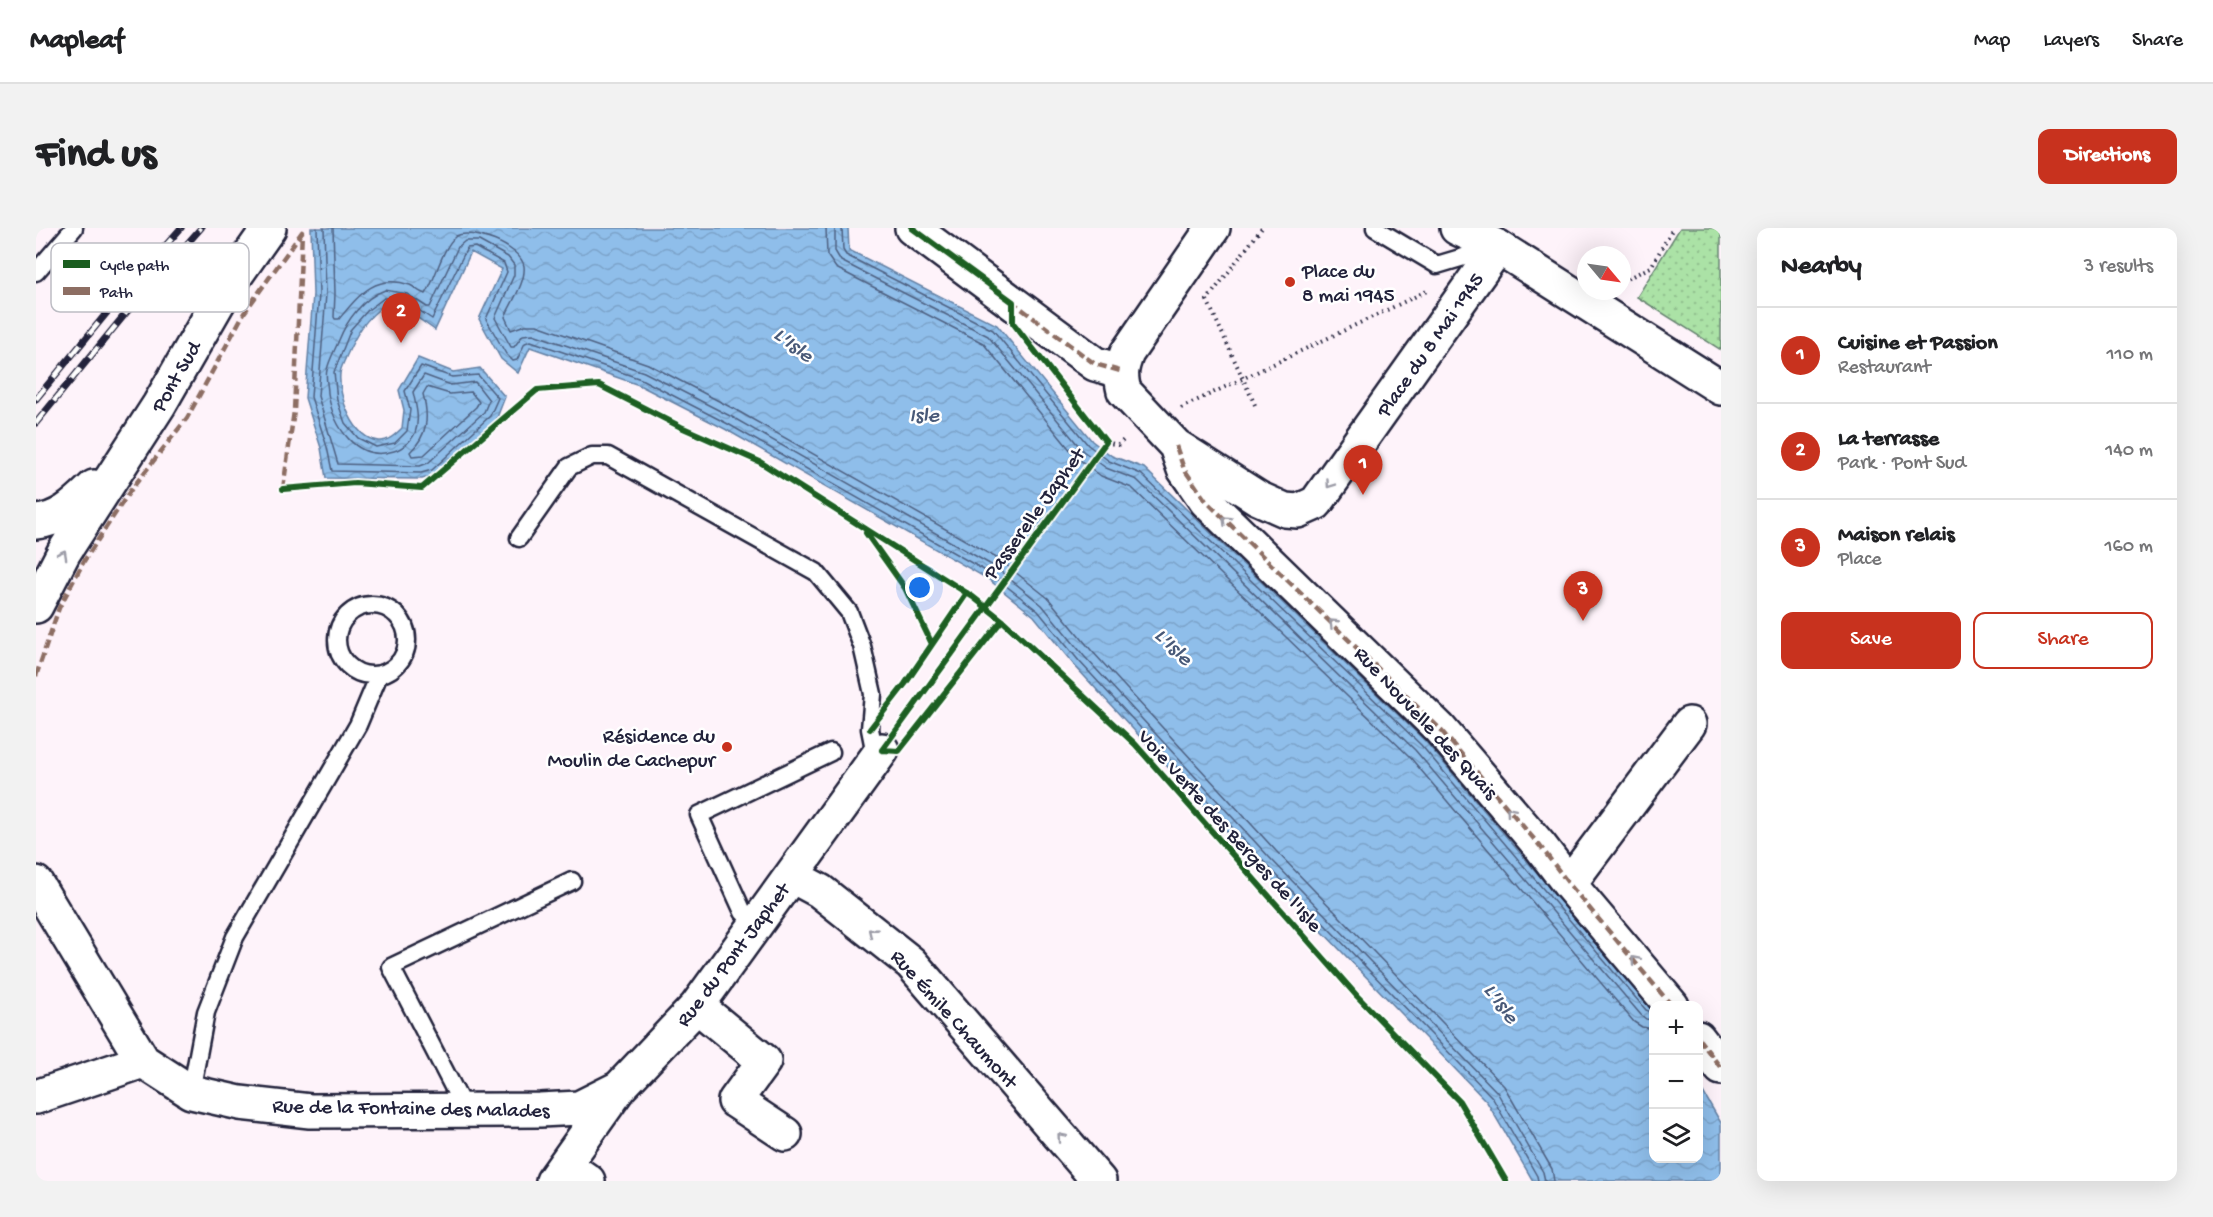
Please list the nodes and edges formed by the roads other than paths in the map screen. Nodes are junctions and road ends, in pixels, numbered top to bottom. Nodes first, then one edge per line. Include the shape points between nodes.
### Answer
1 (74, 228) edge
2 (269, 228) edge
3 (912, 228) edge
4 (1213, 228) edge
5 (1375, 228) edge
6 (1457, 228) edge
7 (1490, 238) edge
8 (61, 243) edge
9 (51, 255) edge
10 (249, 256) edge
11 (36, 272) edge
12 (212, 312) edge
13 (1120, 371) junction
14 (1721, 388) edge
15 (1176, 446) junction
16 (120, 463) junction
17 (36, 522) edge
18 (519, 538) dead end
19 (36, 606) edge
20 (379, 675) junction
21 (1689, 724) dead end
22 (882, 750) joint
23 (831, 752) dead end
24 (792, 876) junction
25 (572, 881) dead end
26 (36, 883) edge
27 (1569, 884) junction
28 (756, 924) junction
29 (1669, 1001) edge
30 (697, 1006) junction
31 (143, 1061) junction
32 (619, 1088) junction
33 (190, 1092) junction
34 (36, 1097) edge
35 (465, 1110) junction
36 (785, 1134) dead end
37 (569, 1176) edge
38 (1099, 1181) edge

1 - 8 lane
2 - 10 street, Pont Sud
3 - 13 street via 1095,364
4 - 13 street via 1127,353
5 - 7 lane via 1437,265
6 - 7 street
7 - 14 street
7 -> 15 street, Place du 8 Mai 1945 via 1316,503 1298,512 1285,510 1258,498
9 - 11 lane
12 - 16 street, Pont Sud
13 - 15 street, Place du 8 Mai 1945 via 1124,391
27 -> 15 street, Rue Nouvelle des Quais via 1439,728 1206,501 1184,469
16 - 17 street, Pont Sud via 66,511
19 -> 16 street, Pont Sud via 64,552
18 - 22 lane via 569,467 592,456 608,456 816,572 849,612 862,646 873,694 870,729 873,744
20 - 20 lane via 356,672 340,655 337,644 342,621 360,607 383,606 393,611 406,630 407,642 399,663
20 - 33 lane via 358,725 235,937 206,1012
21 - 27 street
22 - 24 street, Rue du Pont Japhet
23 - 28 lane via 699,815 743,912
24 - 28 street, Rue du Pont Japhet
38 -> 24 street, Rue Émile Chaumont via 911,963 820,891
25 - 35 lane via 391,968
26 - 31 street
29 -> 27 street, Rue Nouvelle des Quais
28 - 30 street, Rue du Pont Japhet
30 - 32 street, Rue du Pont Japhet
30 - 36 street via 764,1061 735,1101
31 - 33 street, Rue de la Fontaine des Malades
31 - 34 street
32 - 35 street, Rue de la Fontaine des Malades via 579,1108
32 - 37 street, Rue du Pont Japhet
33 - 35 street, Rue de la Fontaine des Malades via 240,1103 310,1111

